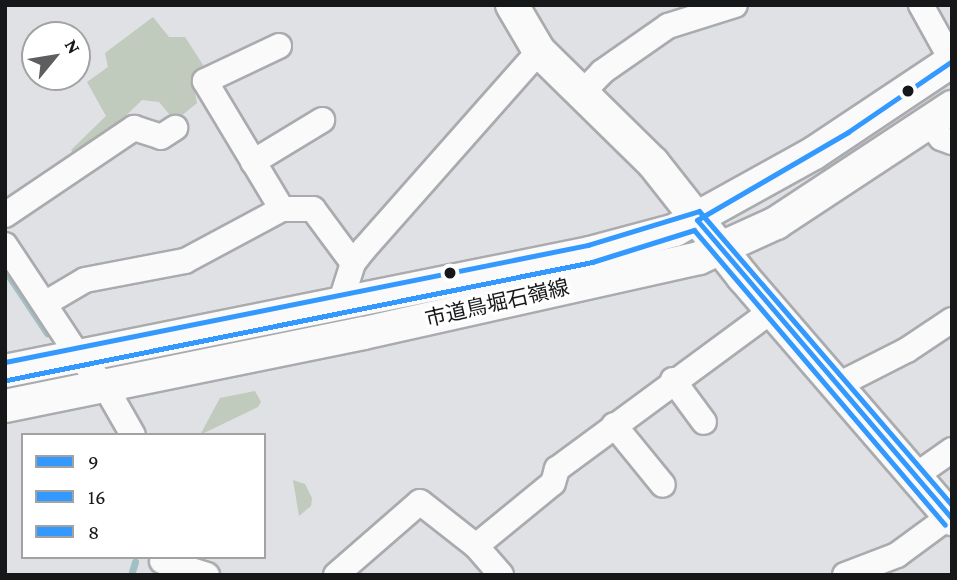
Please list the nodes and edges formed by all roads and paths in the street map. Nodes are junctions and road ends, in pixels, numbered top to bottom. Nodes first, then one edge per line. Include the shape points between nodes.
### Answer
1 (512, 5) edge
2 (735, 5) edge
3 (921, 5) edge
4 (279, 46) dead end
5 (539, 51) junction
6 (952, 61) edge
7 (582, 93) junction
8 (322, 120) dead end
9 (944, 124) edge
10 (175, 128) dead end
11 (253, 162) junction
12 (282, 209) junction
13 (5, 215) edge
14 (697, 220) junction
15 (5, 246) edge
16 (720, 249) junction
17 (353, 263) junction
18 (46, 303) junction
19 (340, 304) junction
20 (773, 310) junction
21 (952, 320) edge
22 (79, 357) junction
23 (5, 372) edge
24 (673, 380) junction
25 (838, 385) junction
26 (105, 386) junction
27 (5, 406) edge
28 (704, 422) dead end
29 (614, 425) junction
30 (131, 433) edge
31 (952, 450) edge
32 (915, 476) junction
33 (663, 485) dead end
34 (951, 518) edge
35 (476, 546) junction
36 (163, 564) edge
37 (892, 565) edge
38 (207, 575) edge
39 (336, 575) edge
40 (501, 575) edge
41 (845, 575) edge

1 - 5 street
2 - 7 street via 668,26 601,72
3 - 6 street
4 - 11 street via 205,81
5 - 7 street
5 - 17 street
6 - 14 street, 市道鳥堀石嶺線 via 825,146
7 - 14 street via 653,163
8 - 11 street
9 - 16 street, 市道鳥堀石嶺線 via 776,223
10 - 13 street via 161,137 134,128
11 - 12 street
12 - 17 street via 313,209
12 - 18 street via 185,261 85,280
14 - 16 street
14 - 19 street, 市道鳥堀石嶺線 via 590,253
15 - 18 street
16 - 20 street
16 - 26 street, 市道鳥堀石嶺線 via 662,268
17 - 19 street
18 - 22 street
19 - 22 street, 市道鳥堀石嶺線
20 - 24 street
20 - 25 street
21 - 25 street via 907,350
22 - 23 street, 市道鳥堀石嶺線
22 - 26 street
24 - 28 street
24 - 29 street
25 - 32 street
26 - 27 street, 市道鳥堀石嶺線
26 - 30 street
29 - 33 street
29 - 35 street via 556,469 553,483
31 - 32 street
32 - 34 street
34 - 37 street
35 - 39 street via 420,502
35 - 40 street
36 - 38 street
37 - 41 street

